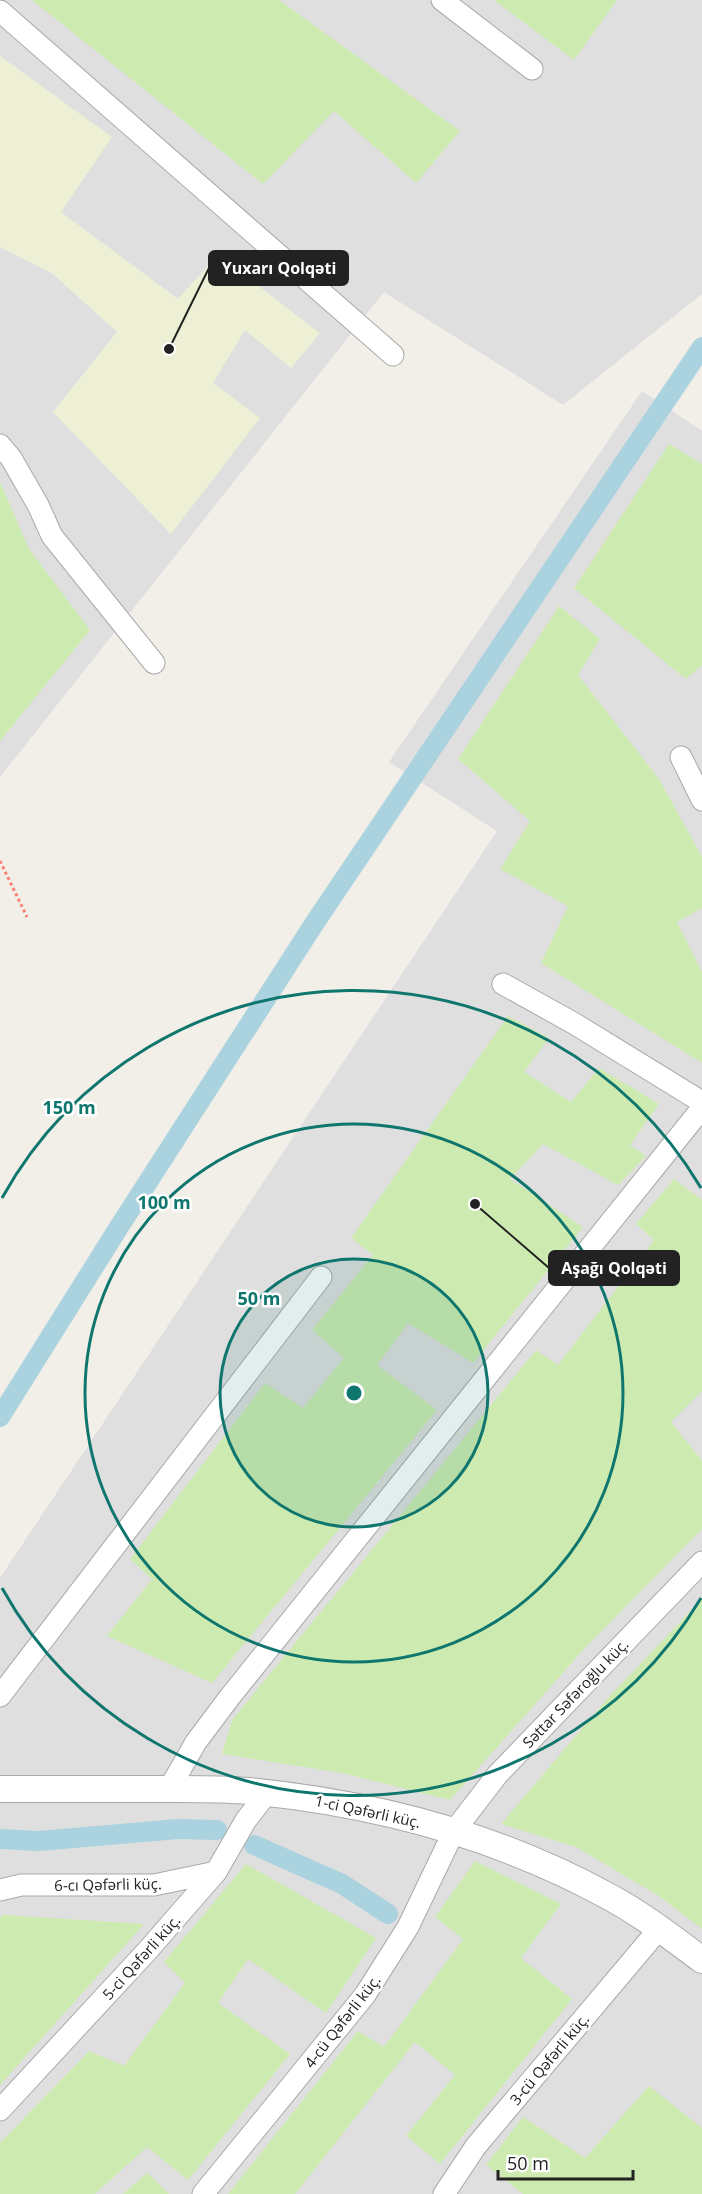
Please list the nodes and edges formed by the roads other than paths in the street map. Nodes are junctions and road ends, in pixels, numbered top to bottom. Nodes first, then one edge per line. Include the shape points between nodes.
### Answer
1 (442, 0) edge
2 (0, 10) edge
3 (532, 69) dead end
4 (393, 355) dead end
5 (0, 445) edge
6 (154, 663) dead end
7 (681, 757) dead end
8 (702, 801) edge
9 (503, 984) dead end
10 (702, 1102) edge
11 (702, 1108) edge
12 (321, 1277) dead end
13 (702, 1562) edge
14 (0, 1696) edge
15 (0, 1788) edge
16 (170, 1789) junction
17 (267, 1794) junction
18 (454, 1831) junction
19 (216, 1872) junction
20 (0, 1890) edge
21 (659, 1929) junction
22 (702, 1960) edge
23 (0, 2110) edge
24 (203, 2194) edge
25 (444, 2194) edge

1 - 3 street
2 - 4 street
5 - 6 street via 38,505 52,536
7 - 8 street
9 - 10 street
11 - 16 street via 229,1698 196,1742
12 - 14 street
13 - 18 street, Səttar Səfəroğlu küç. via 498,1774
15 - 16 street, 1-ci Qəfərli küç.
16 - 17 street, 1-ci Qəfərli küç.
17 - 18 street, 1-ci Qəfərli küç. via 397,1815
17 - 19 street, 5-ci Qəfərli küç. via 246,1820
18 - 21 street, 1-ci Qəfərli küç. via 527,1857 576,1880
18 - 24 street, 4-cü Qəfərli küç. via 424,1898 365,1995
19 - 20 street, 6-cı Qəfərli küç. via 154,1885 21,1885
19 - 23 street, 5-ci Qəfərli küç.
21 - 22 street, 1-ci Qəfərli küç.
21 - 25 street, 3-cü Qəfərli küç. via 476,2146

